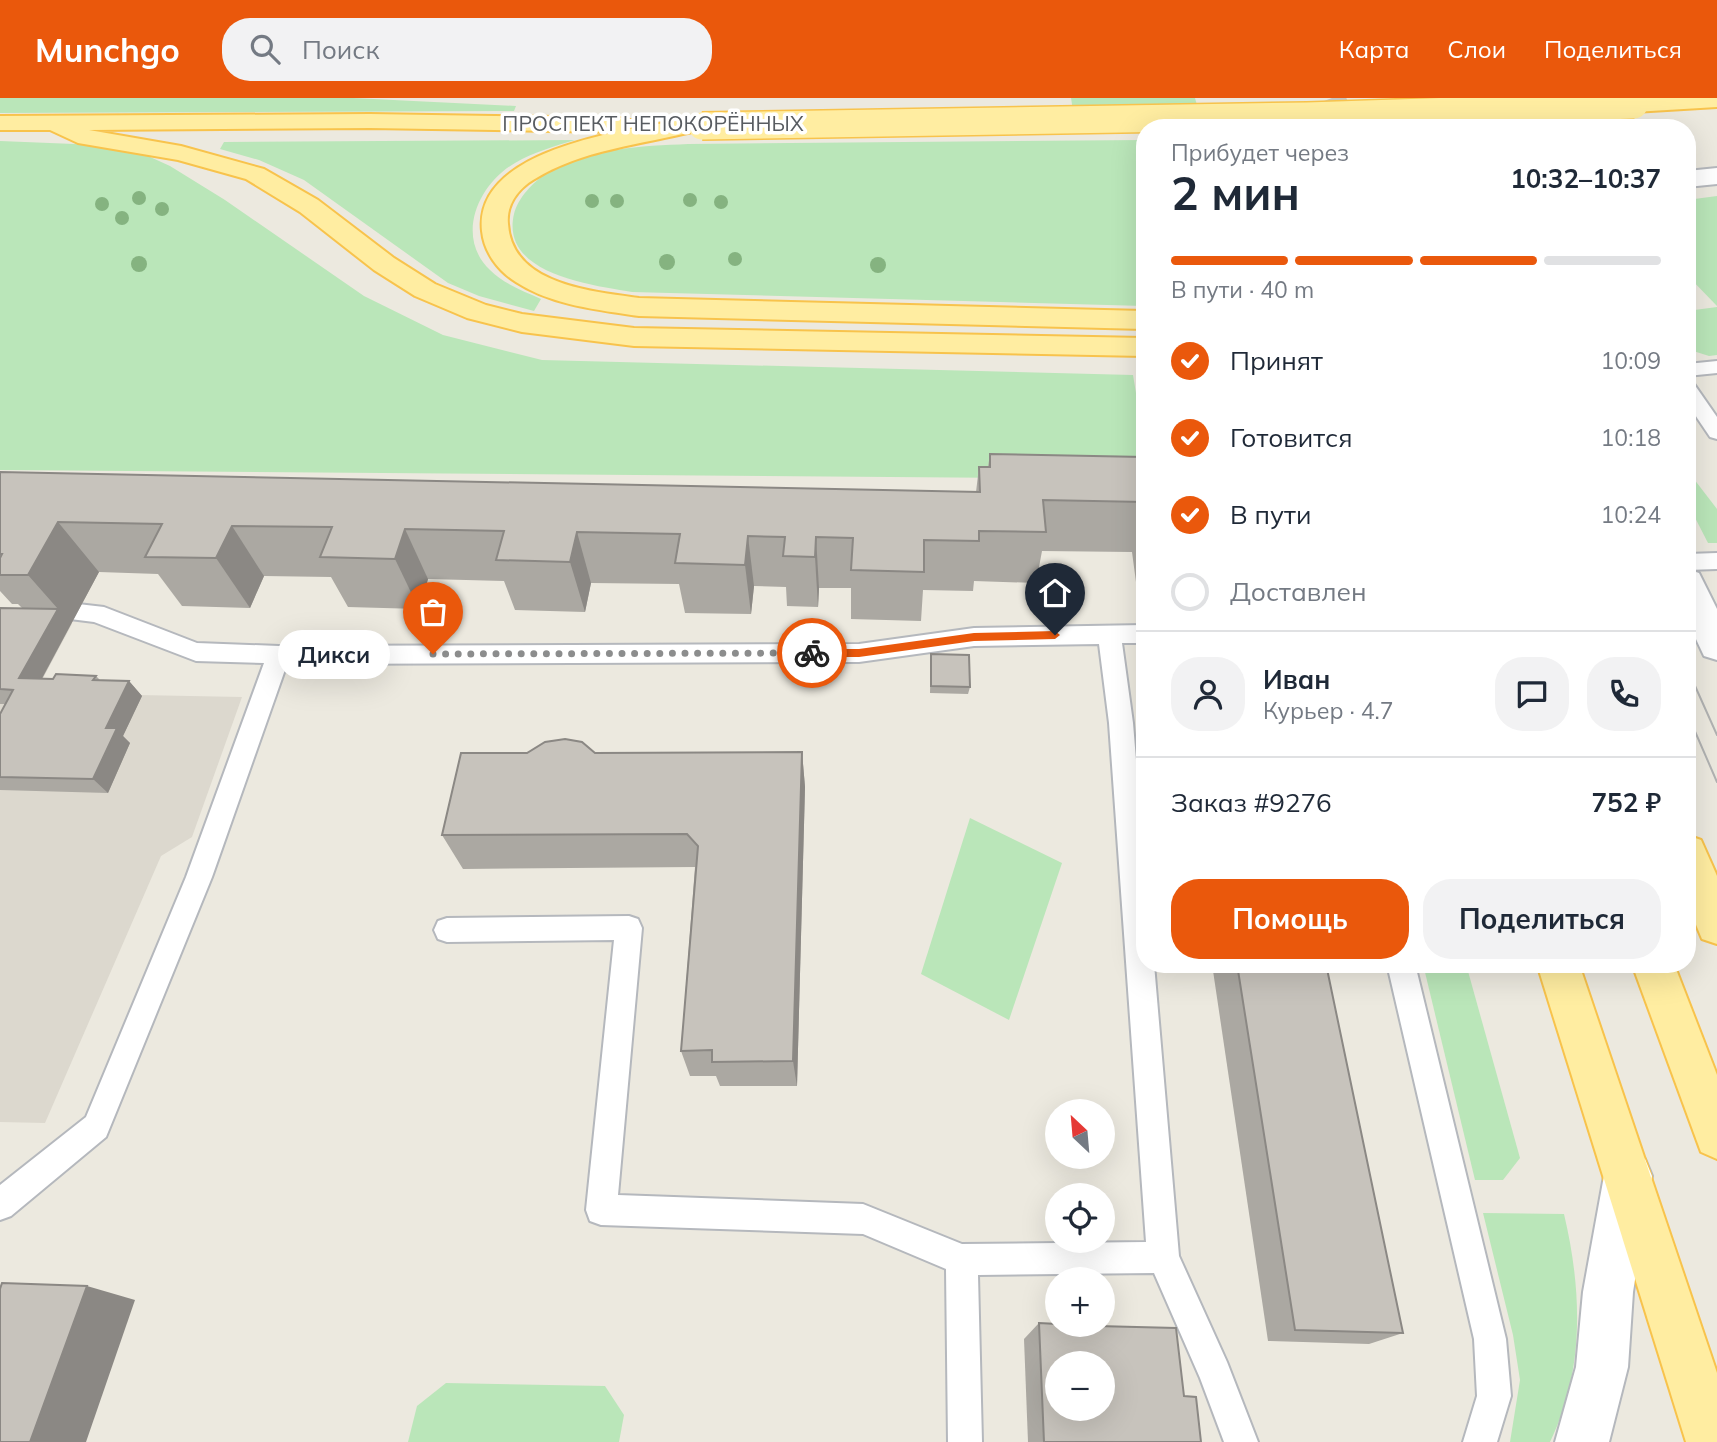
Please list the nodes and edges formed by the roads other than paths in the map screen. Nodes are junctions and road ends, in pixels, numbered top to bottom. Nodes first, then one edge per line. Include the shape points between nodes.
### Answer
1 (1715, 101) edge
2 (1634, 105) junction
3 (1565, 119) edge
4 (0, 123) edge
5 (55, 123) junction
6 (694, 126) junction
7 (1717, 176) edge
8 (1696, 178) edge
9 (1136, 320) edge
10 (1136, 347) edge
11 (1717, 367) edge
12 (1696, 369) edge
13 (1696, 401) edge
14 (1717, 432) edge
15 (1717, 561) edge
16 (1696, 562) edge
17 (1696, 601) edge
18 (78, 613) dead end
19 (1108, 634) junction
20 (1136, 634) edge
21 (1717, 646) edge
22 (279, 655) junction
23 (1696, 875) edge
24 (1136, 915) edge
25 (1717, 925) edge
26 (447, 930) dead end
27 (1141, 973) edge
28 (1403, 973) edge
29 (1561, 973) edge
30 (1656, 973) edge
31 (1717, 1136) edge
32 (1628, 1174) junction
33 (0, 1204) edge
34 (1163, 1257) junction
35 (962, 1260) junction
36 (965, 1442) edge
37 (1241, 1442) edge
38 (1480, 1442) edge
39 (1582, 1442) edge
40 (1713, 1442) edge

1 - 2 main road
2 - 3 main road, bridge
2 - 6 main road, ПРОСПЕКТ НЕПОКОРЁННЫХ, bridge via 1307,116
4 - 5 main road, ПРОСПЕКТ НЕПОКОРЁННЫХ
5 - 6 main road, ПРОСПЕКТ НЕПОКОРЁННЫХ
5 - 10 main road via 87,138 181,153 255,174 309,206 425,290 477,312 522,323 634,337
6 - 9 main road via 601,142 522,175 501,195 494,219 503,258 548,288 639,307
7 - 8 street
11 - 12 lane
13 - 14 lane
15 - 16 lane
17 - 21 street
18 - 22 lane via 96,613 196,652
19 - 20 lane
19 - 22 lane via 974,637 859,653
19 - 24 lane via 1122,737
22 - 33 lane via 199,877 96,1128
23 - 25 main road
26 - 35 lane via 629,928 601,1210 863,1219
27 - 34 lane
28 - 38 lane via 1490,1339 1494,1396
29 - 32 main road
30 - 31 main road
32 - 39 street via 1608,1292 1602,1367
32 - 40 main road
34 - 35 lane
34 - 37 lane
35 - 36 lane

